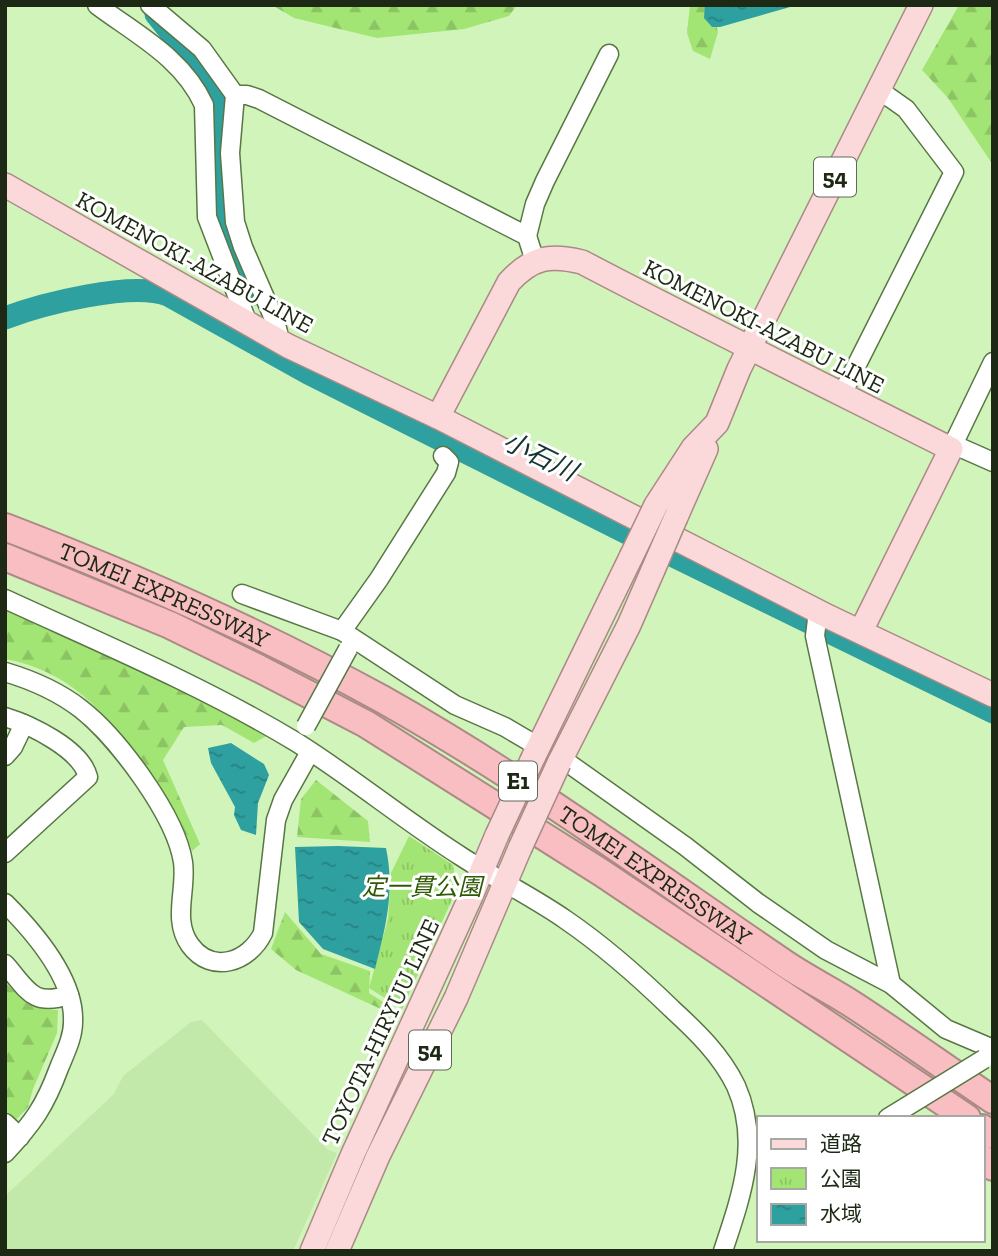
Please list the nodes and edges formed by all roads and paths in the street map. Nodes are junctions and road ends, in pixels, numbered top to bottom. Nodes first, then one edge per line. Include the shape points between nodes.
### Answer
1 (97, 5) edge
2 (150, 5) edge
3 (921, 5) edge
4 (609, 54) dead end
5 (878, 90) junction
6 (235, 95) junction
7 (5, 185) edge
8 (527, 236) junction
9 (535, 261) junction
10 (243, 321) junction
11 (275, 339) junction
12 (744, 359) junction
13 (993, 362) edge
14 (842, 394) junction
15 (438, 417) junction
16 (951, 449) junction
17 (443, 456) dead end
18 (993, 462) edge
19 (666, 511) junction
20 (5, 527) edge
21 (5, 557) edge
22 (242, 594) dead end
23 (5, 599) edge
24 (817, 614) junction
25 (861, 632) junction
26 (348, 640) junction
27 (5, 672) edge
28 (993, 695) edge
29 (5, 717) edge
30 (24, 724) junction
31 (304, 748) junction
32 (536, 753) junction
33 (5, 756) edge
34 (560, 760) junction
35 (5, 853) edge
36 (481, 869) junction
37 (504, 882) junction
38 (5, 903) edge
39 (5, 964) edge
40 (891, 984) junction
41 (69, 995) junction
42 (854, 1005) junction
43 (830, 1026) junction
44 (990, 1054) edge
45 (993, 1091) edge
46 (993, 1100) edge
47 (891, 1116) edge
48 (932, 1116) edge
49 (964, 1116) edge
50 (5, 1124) edge
51 (20, 1137) junction
52 (753, 1148) edge
53 (5, 1153) edge
54 (312, 1251) edge
55 (337, 1251) edge
56 (723, 1251) edge

1 - 10 street via 178,65 200,96 207,217 236,290
2 - 6 street via 202,49
3 - 5 main road, 54
4 - 8 street via 545,181
5 - 12 main road, 54
5 - 14 street via 906,109 954,172
6 - 8 street via 259,99
6 - 11 street via 230,153 235,222 275,321
7 - 10 main road, KOMENOKI-AZABU LINE
8 - 9 street
9 - 12 main road, KOMENOKI-AZABU LINE via 562,257 582,262
9 - 15 main road via 509,282
10 - 11 main road, KOMENOKI-AZABU LINE
11 - 15 main road, KOMENOKI-AZABU LINE
12 - 14 main road, KOMENOKI-AZABU LINE
12 - 19 main road, 54 via 717,423 693,448
13 - 16 street
14 - 16 main road, KOMENOKI-AZABU LINE
15 - 24 main road, KOMENOKI-AZABU LINE
16 - 18 street via 959,447
16 - 25 main road
17 - 26 street via 449,462 446,473 379,579
19 - 32 main road, 54, bridge via 631,557
19 - 34 main road, 54, bridge via 653,570
20 - 42 highway, TOMEI EXPRESSWAY / E1 via 186,600 382,699 492,764 784,964
21 - 43 highway, TOMEI EXPRESSWAY / E1 via 170,625 366,724 591,866
22 - 26 street
23 - 31 street via 204,691
24 - 25 main road, KOMENOKI-AZABU LINE
24 - 40 street via 815,636
25 - 28 main road, KOMENOKI-AZABU LINE
26 - 31 street, bridge via 306,726
26 - 32 street via 455,705 505,727
27 - 31 street via 28,679 83,711 106,733 159,803 175,831 183,860 182,929 191,946 209,959 243,957 260,940 267,916 276,820
29 - 30 street
30 - 33 street
30 - 35 street via 63,747 87,771 88,778
31 - 36 street
32 - 36 main road, TOYOTA-HIRYUU LINE / 54, bridge
34 - 37 main road, TOYOTA-HIRYUU LINE / 54, bridge
34 - 40 street via 826,950
36 - 37 street
36 - 54 main road, TOYOTA-HIRYUU LINE / 54
37 - 52 street via 567,920 649,987 710,1046 741,1099
37 - 55 main road, TOYOTA-HIRYUU LINE / 54 via 456,999
38 - 41 street via 46,951
39 - 41 street via 37,998
40 - 44 street via 946,1029
41 - 51 street via 74,1022 71,1036 47,1100
42 - 45 highway
42 - 46 highway, TOMEI EXPRESSWAY / E1
43 - 48 highway
43 - 49 highway, TOMEI EXPRESSWAY / E1
44 - 47 street, bridge
50 - 51 street
51 - 53 street
52 - 56 street

